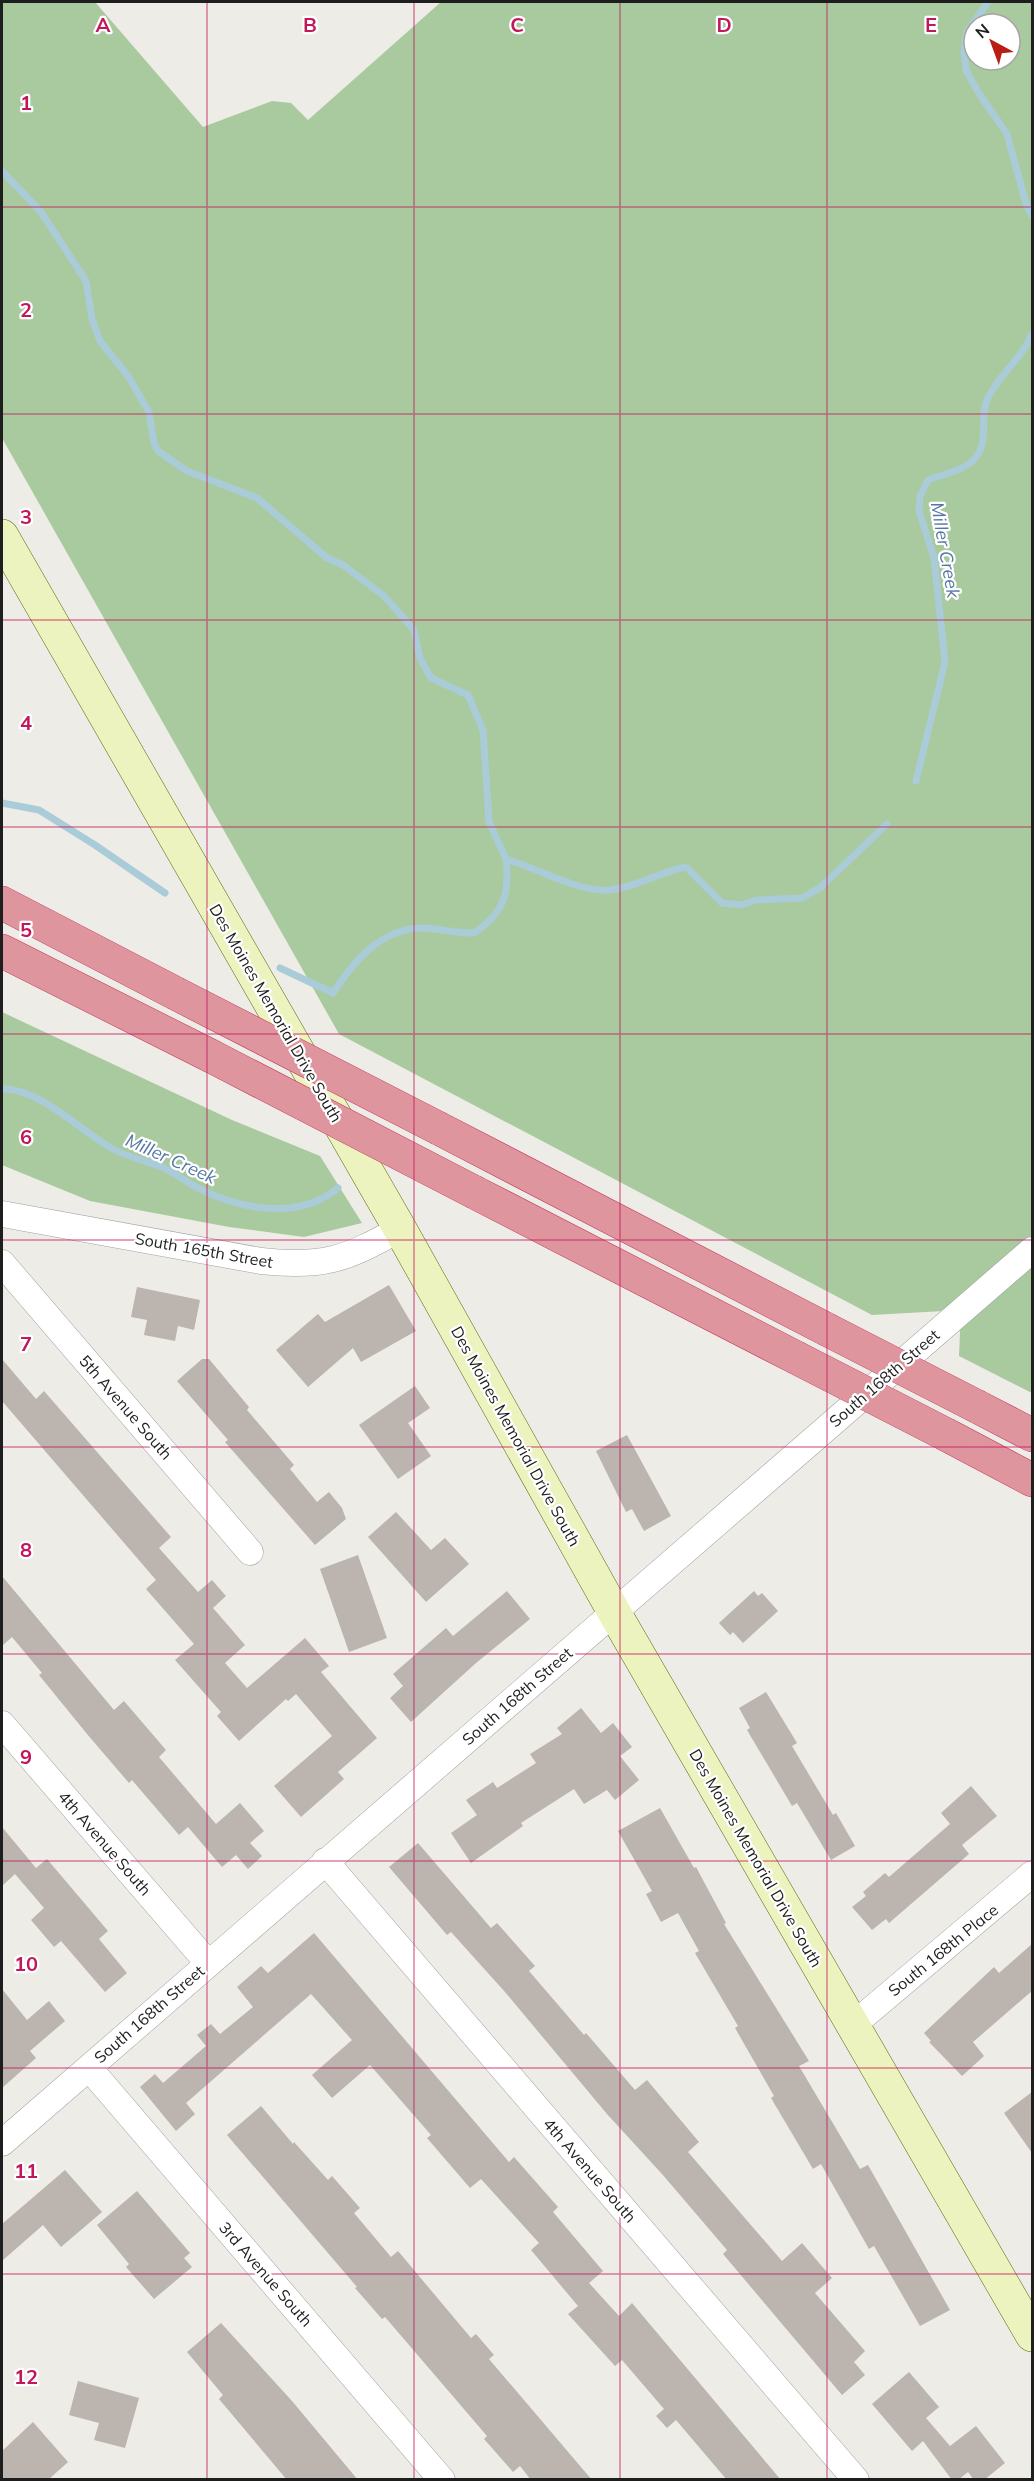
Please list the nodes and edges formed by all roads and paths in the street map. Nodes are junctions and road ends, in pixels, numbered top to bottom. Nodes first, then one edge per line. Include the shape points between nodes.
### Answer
1 (2, 536) edge
2 (2, 903) edge
3 (2, 951) edge
4 (2, 1214) edge
5 (400, 1229) junction
6 (1032, 1250) edge
7 (2, 1263) edge
8 (1032, 1435) edge
9 (1032, 1480) edge
10 (250, 1552) dead end
11 (614, 1612) junction
12 (2, 1724) edge
13 (325, 1861) junction
14 (1032, 1874) edge
15 (208, 1963) junction
16 (853, 2025) junction
17 (89, 2068) junction
18 (2, 2143) edge
19 (1032, 2335) edge
20 (442, 2480) edge
21 (856, 2480) edge

1 - 5 main road, Des Moines Memorial Drive South
2 - 8 highway, bridge
3 - 9 highway, bridge
4 - 5 street, South 165th Street via 261,1262 296,1265 355,1254
5 - 11 main road, Des Moines Memorial Drive South
6 - 11 street, South 168th Street
7 - 10 street, 5th Avenue South
11 - 13 street, South 168th Street
11 - 16 main road, Des Moines Memorial Drive South
12 - 15 street, 4th Avenue South
13 - 15 street, South 168th Street
13 - 21 street, 4th Avenue South
14 - 16 street, South 168th Place
15 - 17 street, South 168th Street
16 - 19 main road, Des Moines Memorial Drive South
17 - 18 street, South 168th Street
17 - 20 street, 3rd Avenue South

